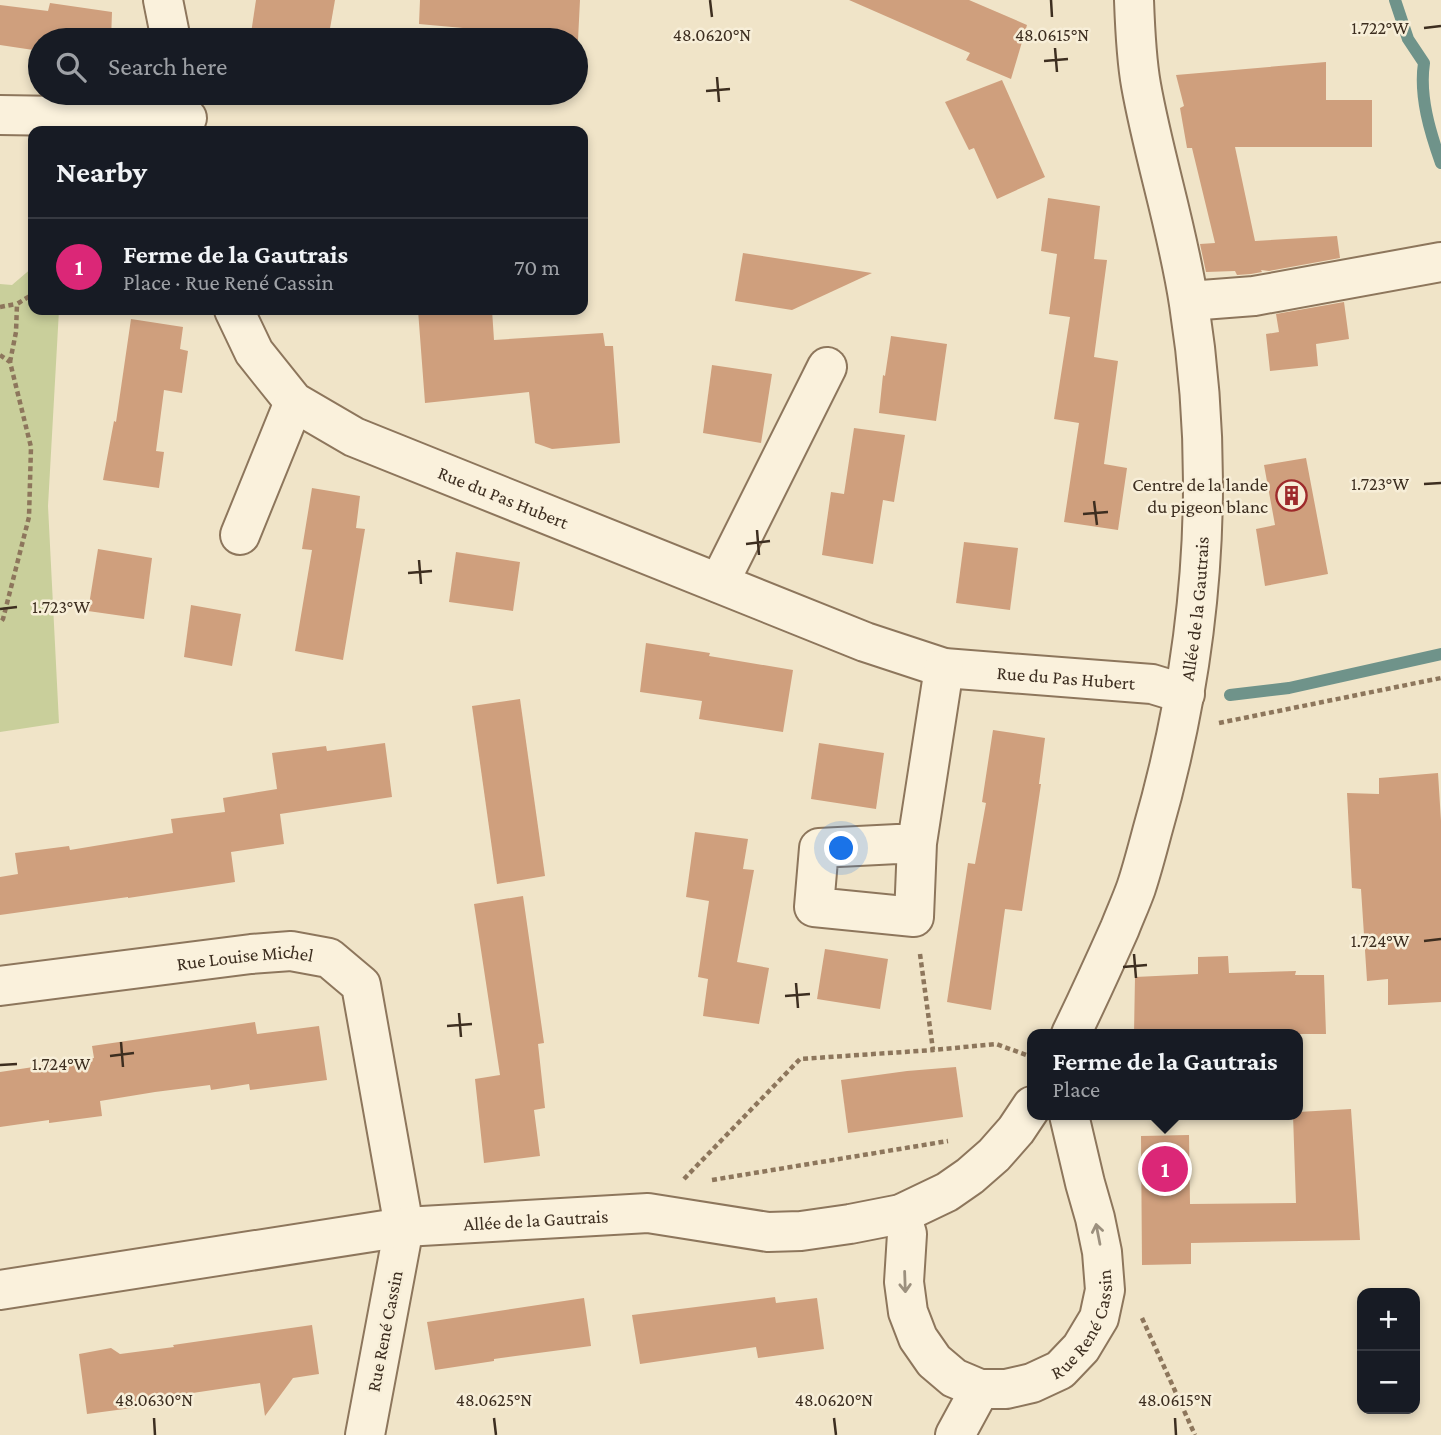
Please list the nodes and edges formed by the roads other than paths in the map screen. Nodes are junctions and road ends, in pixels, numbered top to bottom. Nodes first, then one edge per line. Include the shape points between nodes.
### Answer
1 (163, 0) edge
2 (1134, 0) edge
3 (169, 28) edge
4 (186, 114) edge
5 (0, 115) edge
6 (1441, 262) edge
7 (1189, 301) junction
8 (236, 315) edge
9 (827, 367) dead end
10 (294, 402) junction
11 (240, 535) dead end
12 (719, 583) junction
13 (944, 668) junction
14 (1185, 694) junction
15 (918, 843) junction
16 (0, 986) edge
17 (1073, 1029) edge
18 (1027, 1114) edge
19 (1070, 1120) edge
20 (901, 1214) junction
21 (404, 1227) junction
22 (0, 1290) edge
23 (980, 1389) junction
24 (365, 1435) edge
25 (955, 1435) edge

1 - 3 street
2 - 7 street, Allée de la Gautrais via 1141,85
4 - 5 street
6 - 7 street via 1254,296
7 - 14 street, Allée de la Gautrais via 1200,402 1202,520 1195,634
8 - 10 street, Rue du Pas Hubert via 254,352
9 - 12 street
10 - 11 street
10 - 12 street, Rue du Pas Hubert via 354,437
12 - 13 street, Rue du Pas Hubert via 865,642
13 - 14 street, Rue du Pas Hubert via 1152,684
13 - 15 street
14 - 17 street, Allée de la Gautrais via 1168,777 1136,889
15 - 15 street via 914,917 814,907 818,848
16 - 21 street, Rue Louise Michel via 251,954 291,951 329,958 361,985
18 - 20 street, Allée de la Gautrais via 994,1155 970,1176
23 -> 19 street, Rue René Cassin via 1032,1383 1060,1370 1082,1348 1099,1318 1105,1290 1102,1252
20 - 21 street, Allée de la Gautrais via 801,1231 768,1231 648,1213
20 -> 23 street, Rue René Cassin via 907,1234 904,1282 918,1338 954,1378
21 - 22 street, Allée de la Gautrais
21 - 24 street, Rue René Cassin
23 - 25 street

